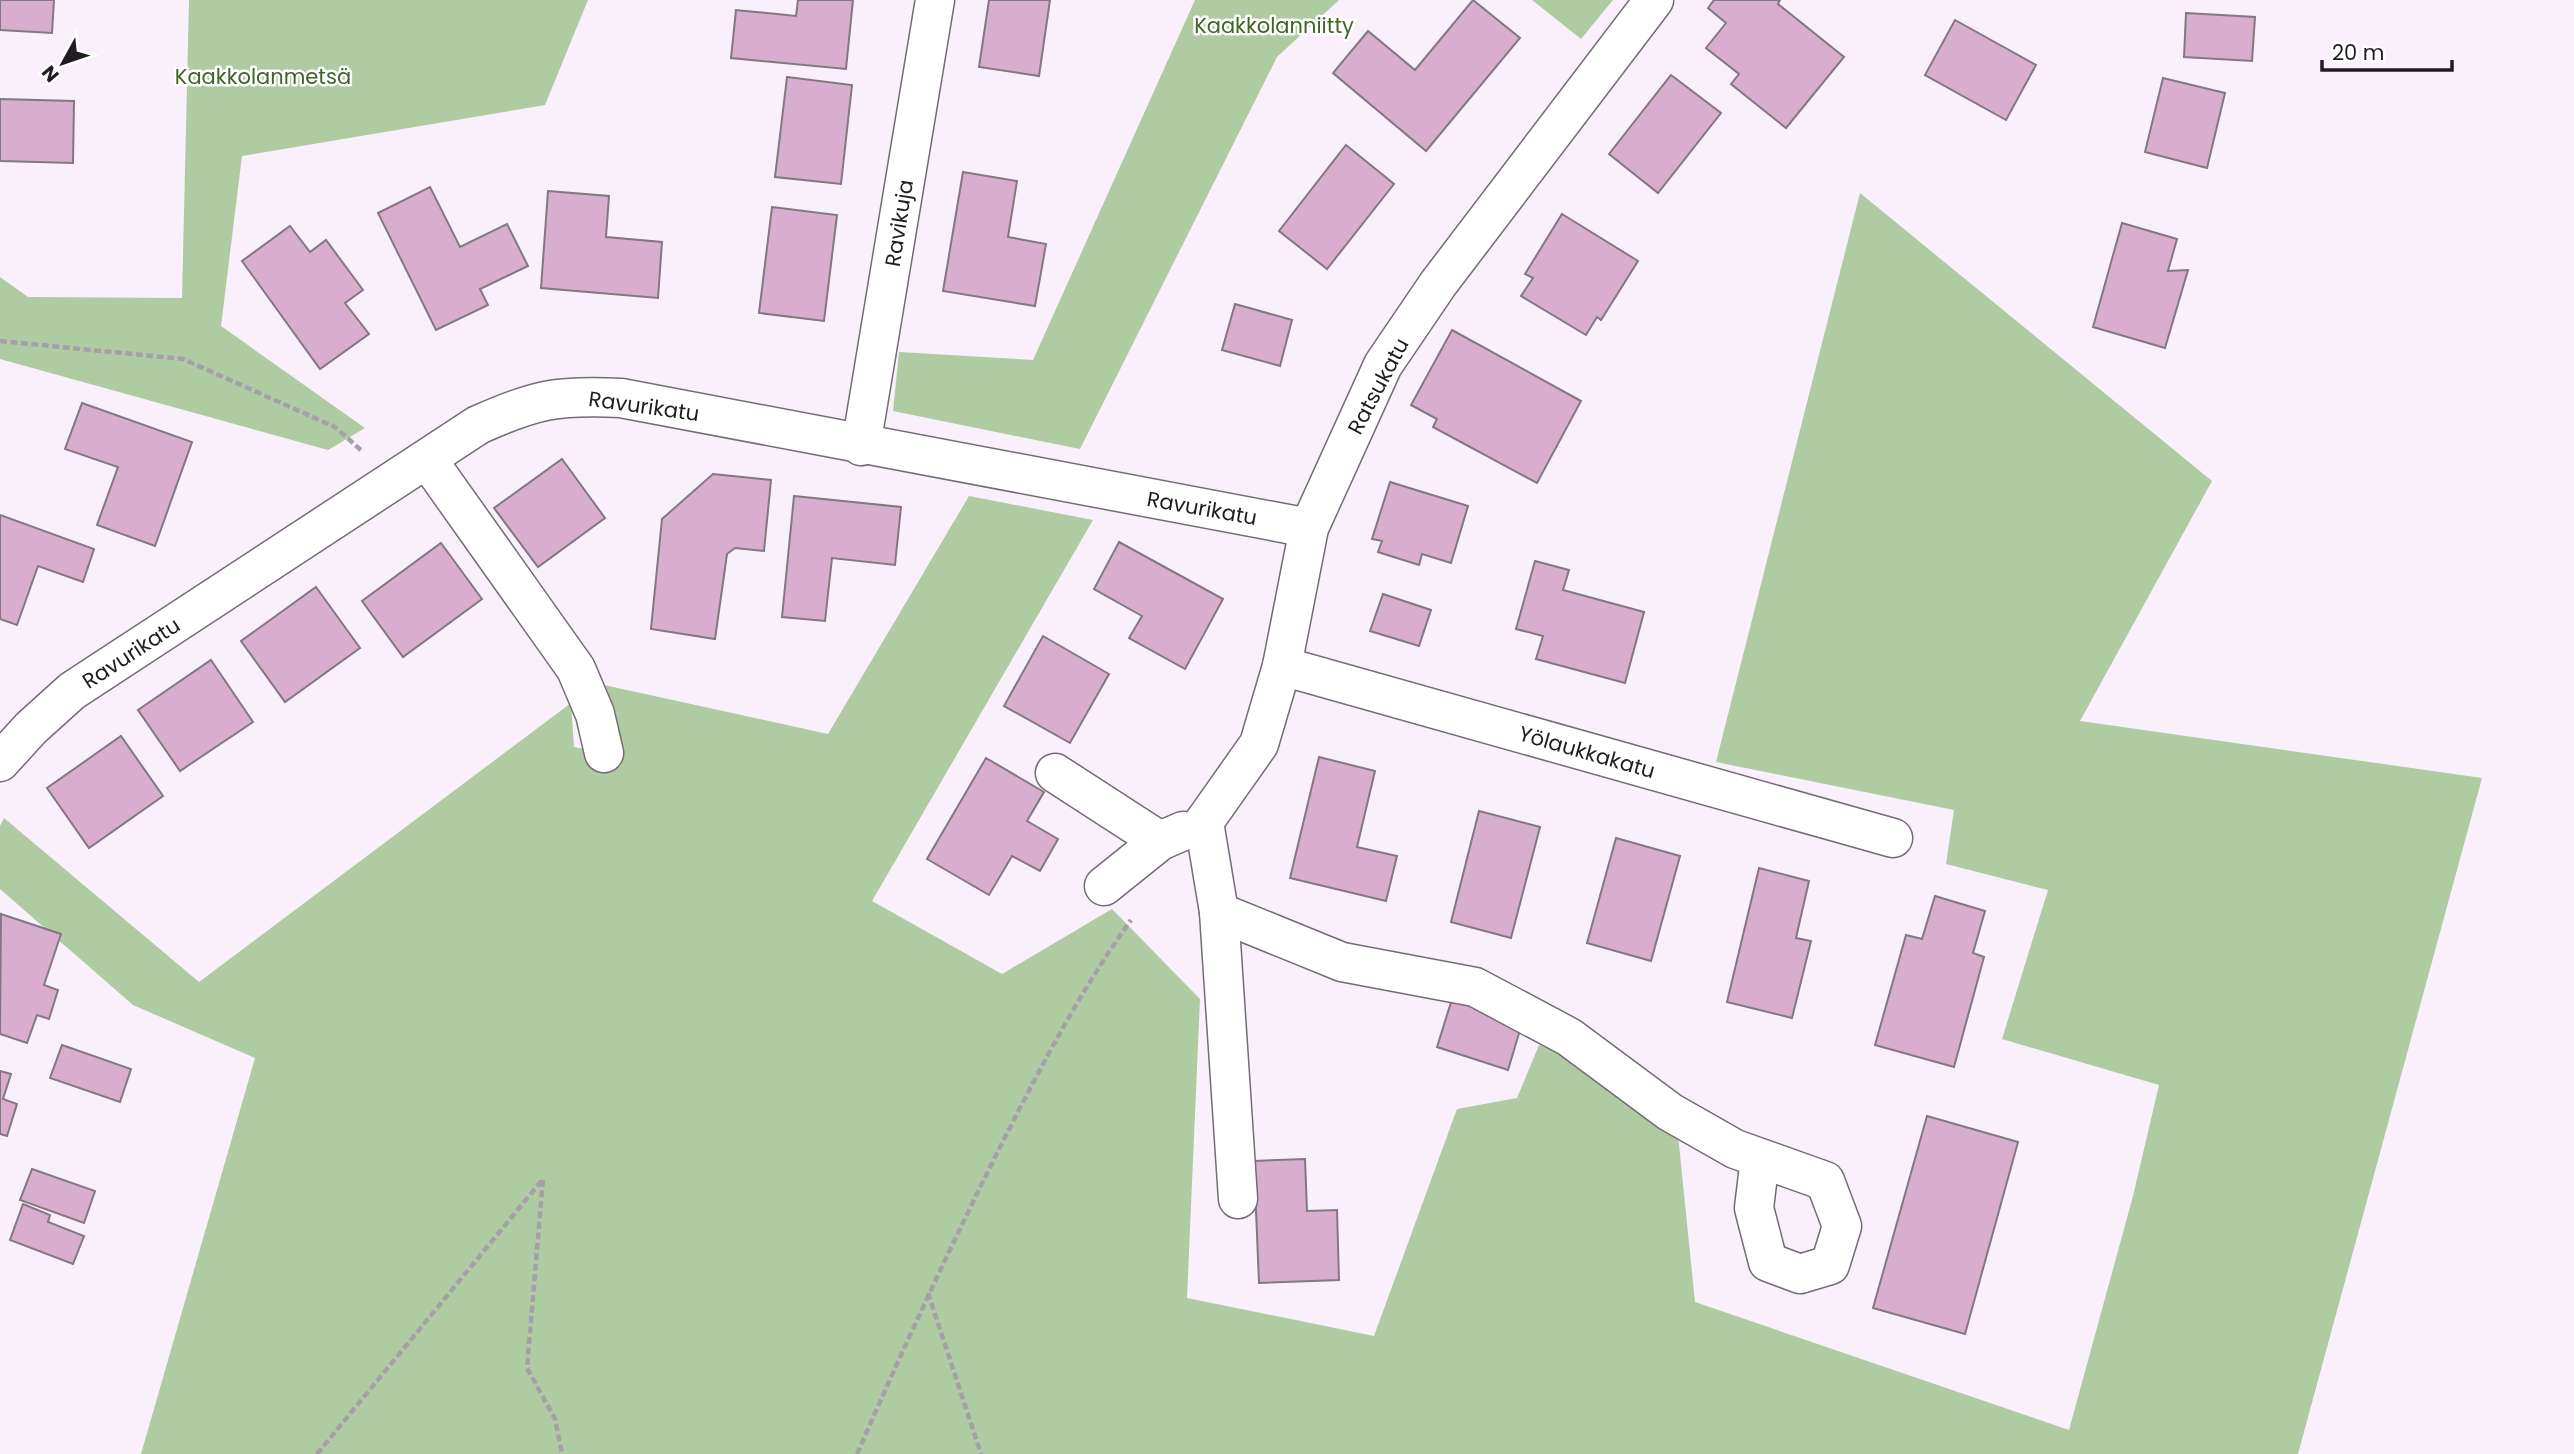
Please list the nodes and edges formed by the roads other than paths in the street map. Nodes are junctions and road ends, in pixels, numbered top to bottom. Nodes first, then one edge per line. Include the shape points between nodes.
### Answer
1 (935, 0) edge
2 (1654, 0) edge
3 (860, 446) junction
4 (428, 459) junction
5 (1308, 528) junction
6 (1282, 666) junction
7 (604, 753) dead end
8 (0, 762) edge
9 (1055, 773) dead end
10 (1205, 822) junction
11 (1893, 838) dead end
12 (1160, 841) junction
13 (1104, 886) dead end
14 (1219, 912) junction
15 (1760, 1158) dead end
16 (1238, 1199) dead end

1 - 3 street, Ravikuja
2 - 5 street, Ratsukatu via 1438,284 1383,365
3 - 4 street, Ravurikatu via 621,398 569,396 525,404 478,425
3 - 5 street, Ravurikatu
4 - 7 street via 576,669 596,714
4 - 8 street, Ravurikatu via 72,691
5 - 6 street, Ratsukatu
6 - 10 street, Ratsukatu via 1259,744
6 - 11 street, Yölaukkakatu
9 - 12 street
10 - 12 street
10 - 14 street
12 - 13 street
14 - 15 street via 1342,962 1475,987 1569,1037 1670,1112
14 - 16 street

